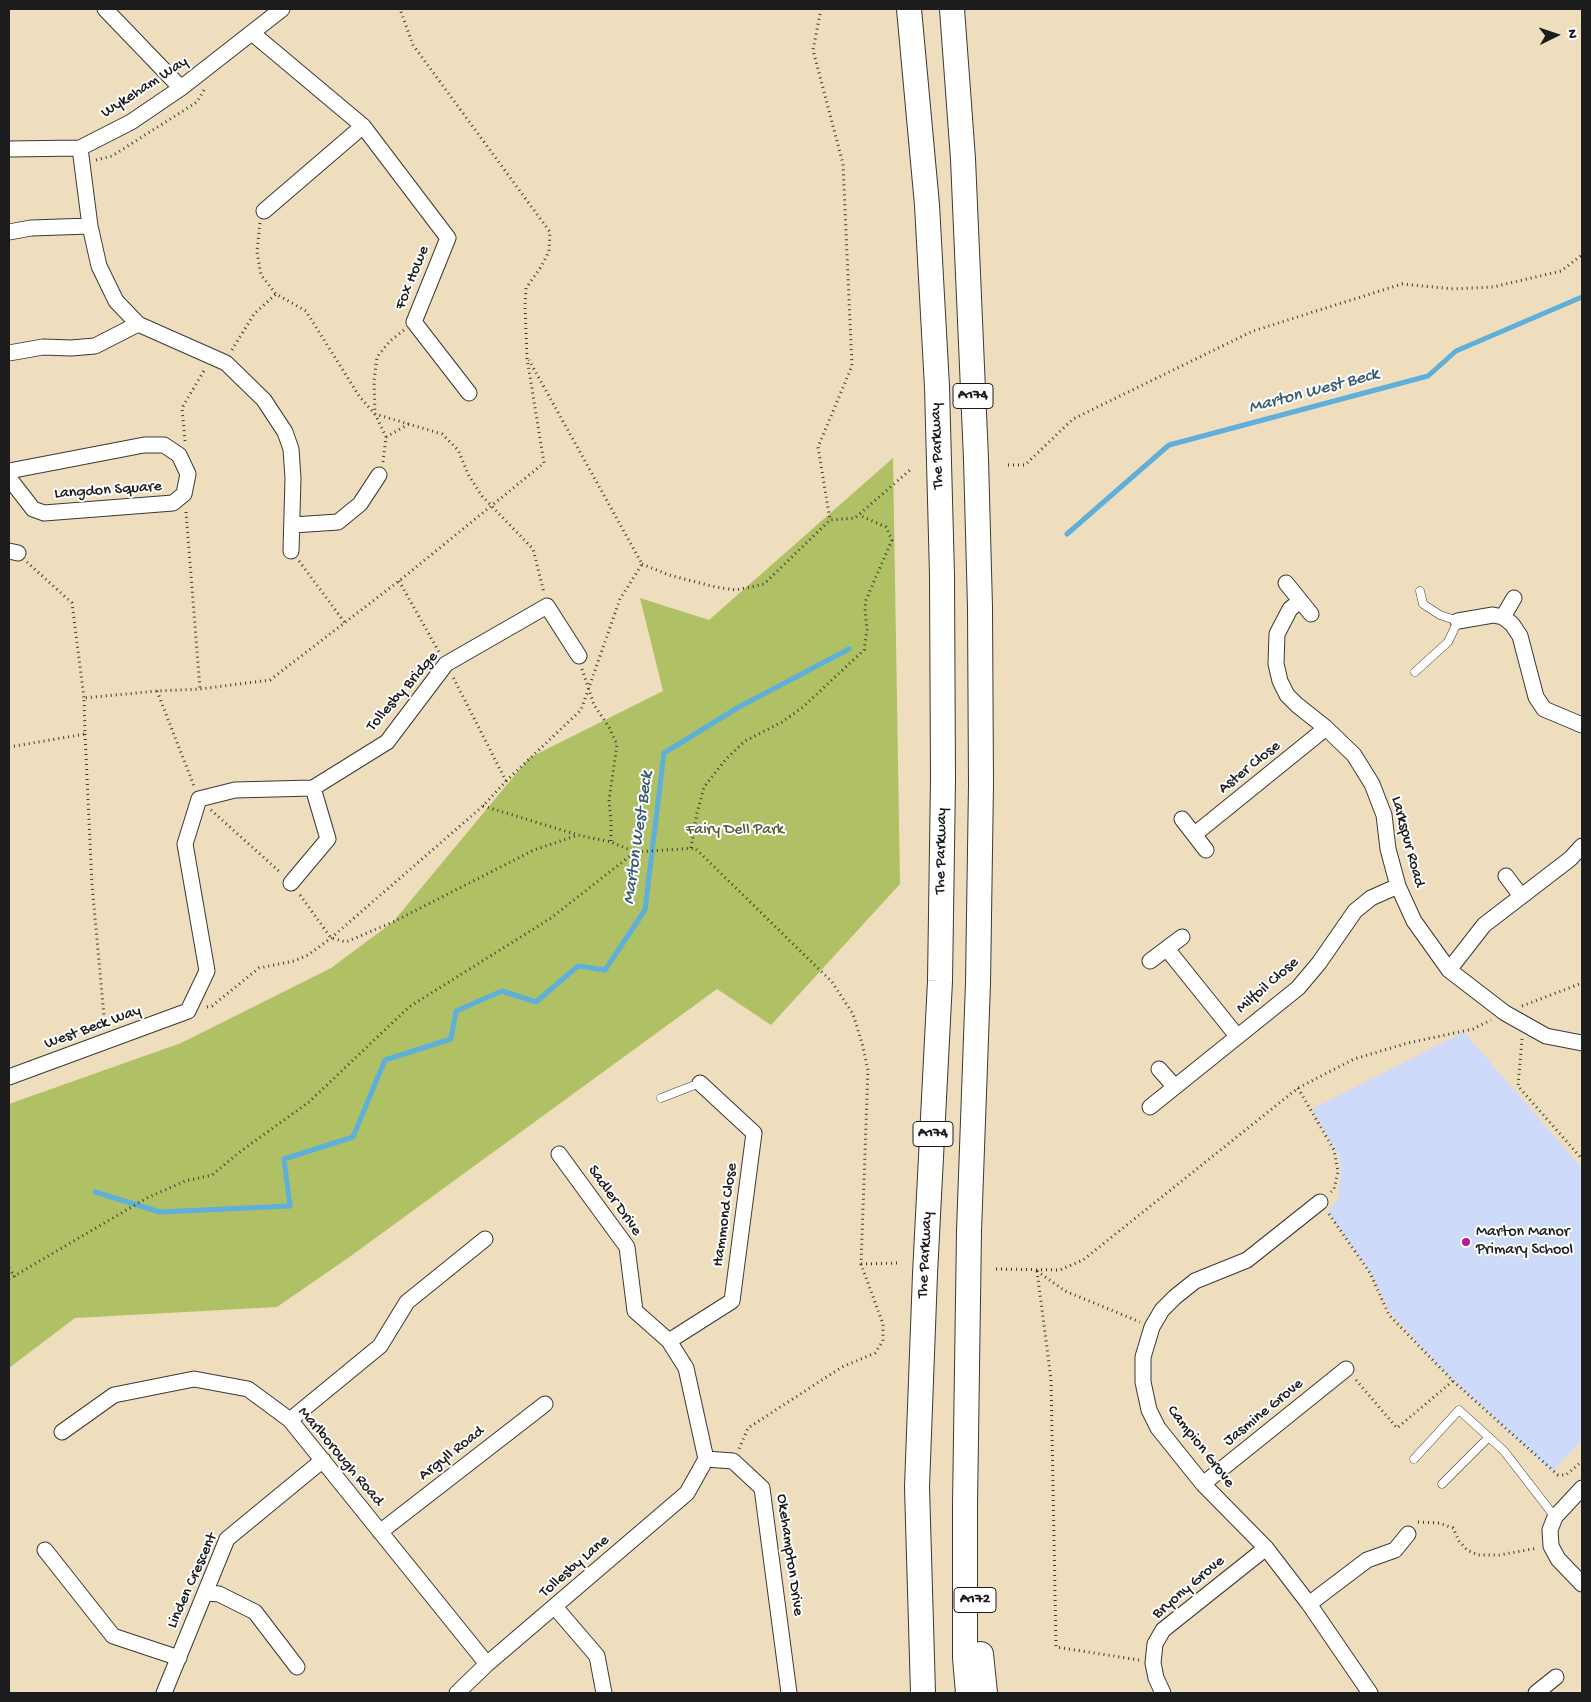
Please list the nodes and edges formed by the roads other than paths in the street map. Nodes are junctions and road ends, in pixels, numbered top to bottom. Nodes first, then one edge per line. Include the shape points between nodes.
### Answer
1 (105, 9) edge
2 (282, 9) edge
3 (909, 9) edge
4 (952, 9) edge
5 (252, 33) junction
6 (181, 88) junction
7 (363, 126) junction
8 (80, 148) junction
9 (9, 149) edge
10 (264, 211) road end
11 (90, 226) junction
12 (9, 232) edge
13 (138, 324) junction
14 (9, 353) edge
15 (469, 393) dead end
16 (9, 471) edge
17 (379, 475) road end
18 (9, 478) edge
19 (293, 525) junction
20 (291, 551) road end
21 (1286, 583) dead end
22 (1420, 591) dead end
23 (1514, 598) dead end
24 (1300, 601) junction
25 (1311, 614) dead end
26 (1503, 617) junction
27 (1458, 621) junction
28 (579, 656) road end
29 (1415, 672) dead end
30 (1582, 725) edge
31 (1326, 728) junction
32 (313, 788) junction
33 (1182, 819) dead end
34 (1195, 834) junction
35 (1582, 846) edge
36 (1206, 850) dead end
37 (1506, 876) dead end
38 (291, 883) road end
39 (1398, 886) junction
40 (1522, 896) junction
41 (1182, 937) dead end
42 (1166, 949) junction
43 (1150, 960) dead end
44 (1449, 970) junction
45 (1237, 1036) junction
46 (1582, 1043) edge
47 (1159, 1069) dead end
48 (9, 1077) edge
49 (700, 1083) joint
50 (1175, 1087) junction
51 (661, 1098) dead end
52 (1150, 1107) dead end
53 (560, 1154) dead end
54 (1320, 1202) road end
55 (485, 1239) dead end
56 (669, 1341) junction
57 (1346, 1369) road end
58 (545, 1404) dead end
59 (290, 1420) junction
60 (62, 1432) dead end
61 (1489, 1437) junction
62 (1414, 1458) dead end
63 (706, 1459) junction
64 (323, 1460) junction
65 (1203, 1484) junction
66 (1442, 1484) dead end
67 (1582, 1488) edge
68 (965, 1506) junction
69 (1555, 1517) junction
70 (380, 1532) junction
71 (1408, 1534) road end
72 (1266, 1548) junction
73 (45, 1550) dead end
74 (1582, 1584) edge
75 (206, 1593) junction
76 (1309, 1604) junction
77 (555, 1607) junction
78 (178, 1658) junction
79 (487, 1664) junction
80 (297, 1667) dead end
81 (1556, 1677) dead end
82 (164, 1693) edge
83 (457, 1693) edge
84 (604, 1693) edge
85 (790, 1693) edge
86 (923, 1693) edge
87 (968, 1693) edge
88 (984, 1693) edge
89 (1163, 1693) edge
90 (1370, 1693) edge
91 (1536, 1693) edge

1 - 6 street
2 - 5 street, Wykeham Way
3 - 86 highway, The Parkway / A174 via 927,205 937,387 942,575 940,981 917,1487
4 - 68 highway, A174 via 963,168 980,607 978,983 969,1231
5 - 6 street, Wykeham Way
5 - 7 street, Fox Howe
6 - 8 street, Wykeham Way via 131,122
7 - 10 street
7 - 15 street, Fox Howe via 448,238 414,322
8 - 9 street, Wykeham Way
8 - 11 street
11 - 12 street
11 - 13 street via 99,266 116,301
13 - 14 street via 95,346 44,346
13 - 19 street via 219,360 264,400 285,432 291,449
16 - 18 street, Langdon Square via 144,445 164,445 179,455 188,474 184,494 173,503 44,513 33,509
17 - 19 street via 360,504 338,522
19 - 20 street
21 - 24 street
22 - 27 lane via 1424,604 1440,615
23 - 26 street
24 - 25 street
24 - 31 street, Larkspur Road via 1290,609 1277,634 1276,664 1287,695
26 - 27 street via 1481,616
26 - 30 street via 1520,636 1536,697 1544,709
27 - 29 lane via 1448,642
28 - 32 street, Tollesby Bridge via 547,606 446,664 387,742
31 - 34 street, Aster Close
31 - 39 street, Larkspur Road via 1354,755 1372,784 1384,816 1388,849
32 - 38 street via 328,839
32 - 48 street, West Beck Way via 235,790 199,799 185,844 207,971 188,1011
33 - 34 street
34 - 36 street
35 - 40 street
37 - 40 street
39 - 44 street, Larkspur Road via 1414,921
39 - 45 street, Milfoil Close via 1371,898 1354,911 1298,988
40 - 44 street via 1484,925
41 - 42 street
42 - 43 street
42 - 45 street
44 - 46 street, Larkspur Road via 1523,1025 1546,1036
45 - 50 street, Milfoil Close
47 - 50 street
49 - 51 lane
49 - 56 street, Hammond Close via 754,1133 732,1301
50 - 52 street, Milfoil Close
53 - 56 street, Sadler Drive via 627,1247 635,1311
54 - 65 street, Campion Grove via 1247,1260 1195,1281 1162,1310 1152,1327 1143,1357 1143,1382 1149,1410 1158,1428
55 - 59 street via 407,1302 380,1346
56 - 63 street, Sadler Drive via 686,1368
57 - 65 street, Jasmine Grove
58 - 70 street, Argyll Road
59 - 60 street, Marlborough Road via 248,1389 194,1379 114,1395
59 - 64 street, Marlborough Road
61 - 62 lane via 1460,1410
61 - 66 lane
61 - 69 lane via 1509,1457
63 - 77 street, Tollesby Lane via 687,1493
63 - 85 street, Okehampton Drive via 734,1461 762,1488
64 - 70 street, Marlborough Road
64 - 75 street, Linden Crescent via 227,1539
65 - 72 street, Campion Grove
67 - 69 street
68 - 87 highway, A174
68 - 88 highway, A172
69 - 74 street via 1550,1530 1551,1546 1558,1559
70 - 79 street, Marlborough Road
71 - 76 street via 1396,1550 1367,1560
72 - 76 street, Campion Grove
72 - 89 street, Bryony Grove via 1163,1630 1155,1644 1153,1663
73 - 78 street via 113,1636
75 - 78 street, Linden Crescent
75 - 80 street via 219,1594 254,1612
76 - 90 street, Campion Grove
77 - 79 street, Tollesby Lane
77 - 84 street via 597,1656
78 - 82 street, Linden Crescent
79 - 83 street, Tollesby Lane
81 - 91 street

